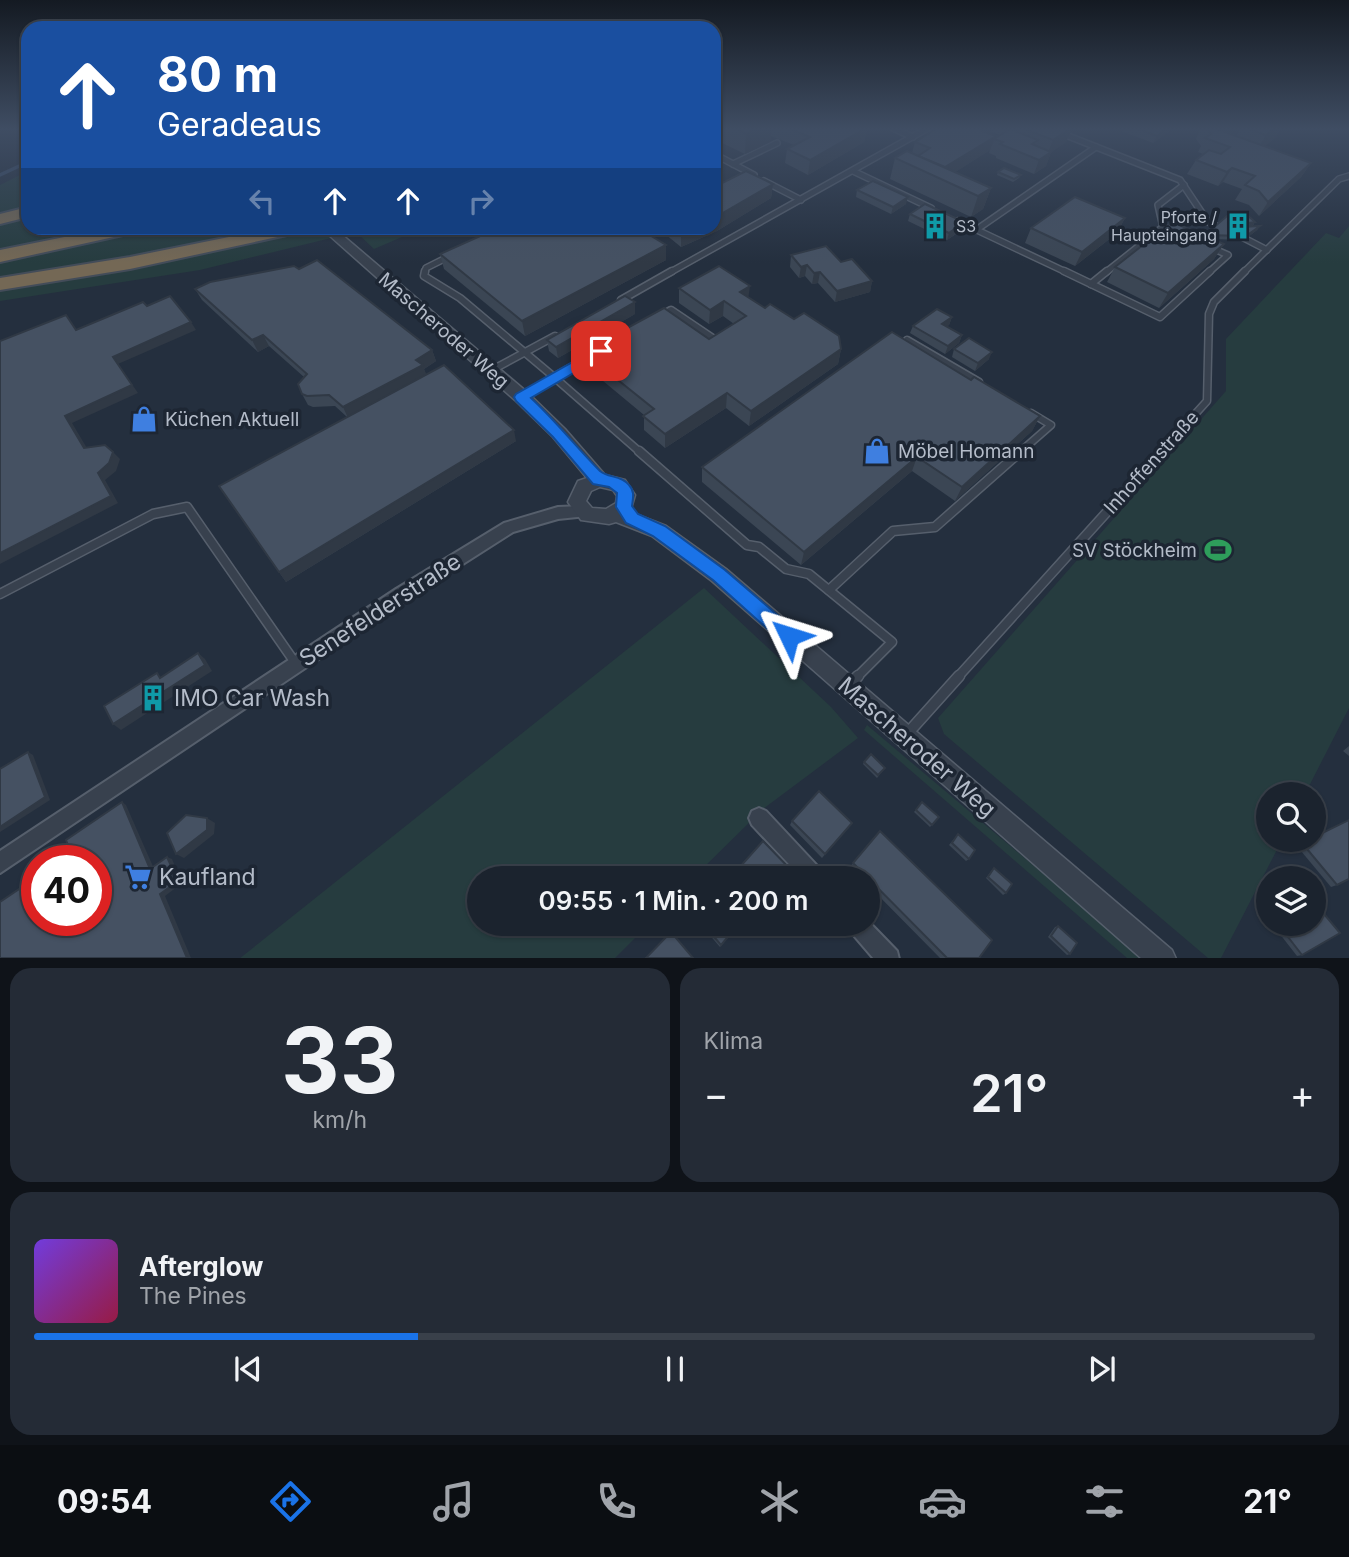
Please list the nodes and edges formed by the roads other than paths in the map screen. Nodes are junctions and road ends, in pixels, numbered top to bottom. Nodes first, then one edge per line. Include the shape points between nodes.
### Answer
1 (749, 173) edge
2 (850, 173) edge
3 (857, 173) edge
4 (1059, 173) edge
5 (1161, 173) edge
6 (1349, 176) edge
7 (1184, 185) junction
8 (801, 200) junction
9 (933, 209) edge
10 (21, 214) edge
11 (0, 219) edge
12 (955, 219) edge
13 (1208, 222) junction
14 (1163, 227) junction
15 (976, 230) junction
16 (1174, 232) edge
17 (44, 235) edge
18 (99, 235) edge
19 (263, 235) edge
20 (335, 235) edge
21 (1224, 235) edge
22 (1236, 240) edge
23 (1251, 243) junction
24 (0, 244) edge
25 (1206, 246) edge
26 (1267, 250) junction
27 (455, 254) edge
28 (0, 256) edge
29 (0, 284) edge
30 (1091, 284) junction
31 (620, 300) edge
32 (659, 317) edge
33 (561, 333) edge
34 (714, 339) edge
35 (907, 340) edge
36 (601, 351) edge
37 (525, 353) junction
38 (491, 370) junction
39 (554, 377) junction
40 (991, 389) edge
41 (522, 397) junction
42 (1027, 410) edge
43 (591, 477) junction
44 (580, 504) junction
45 (624, 513) junction
46 (829, 590) junction
47 (0, 594) edge
48 (296, 665) junction
49 (847, 687) junction
50 (905, 738) junction
51 (759, 818) dead end
52 (0, 863) edge
53 (804, 866) edge
54 (868, 936) edge
55 (889, 958) edge
56 (1163, 958) edge

1 - 8 lane
2 - 8 lane
3 - 9 lane
4 - 15 lane
5 - 7 lane
6 - 26 lane, Inhoffenstraße via 1339,179
7 - 13 lane
7 - 14 lane via 1158,205
8 - 31 lane
10 - 11 highway
12 - 15 lane
13 - 21 lane via 1212,231
13 - 23 lane
14 - 16 lane
14 - 30 lane
15 - 30 lane
17 - 24 highway
18 - 28 highway
19 - 29 highway
20 - 38 street, Mascheroder Weg
22 - 23 lane
23 - 26 lane
25 - 30 lane via 1228,255 1160,317
26 - 50 lane, Inhoffenstraße via 1208,313 1211,371 1207,401
27 - 37 lane via 426,268 424,276 460,298
32 - 34 lane via 671,310
33 - 37 lane
35 - 40 lane
36 - 39 lane
37 - 38 lane
37 - 39 lane
38 - 41 street, Mascheroder Weg
39 - 41 lane
39 - 46 lane via 747,545 760,547 786,569 809,573
41 - 43 street, Mascheroder Weg via 559,433
42 - 46 lane via 1051,425 935,527 893,531
43 - 44 street
43 - 45 street via 619,485 626,495
44 - 45 street via 594,518
44 - 48 street, Senefelderstraße via 509,527
45 - 49 street, Mascheroder Weg via 659,531 719,575
46 - 49 lane via 892,642
47 - 48 lane via 153,514 187,507
48 - 52 street, Senefelderstraße
49 - 50 street, Mascheroder Weg
50 - 56 street, Mascheroder Weg
51 - 53 street
54 - 55 street

